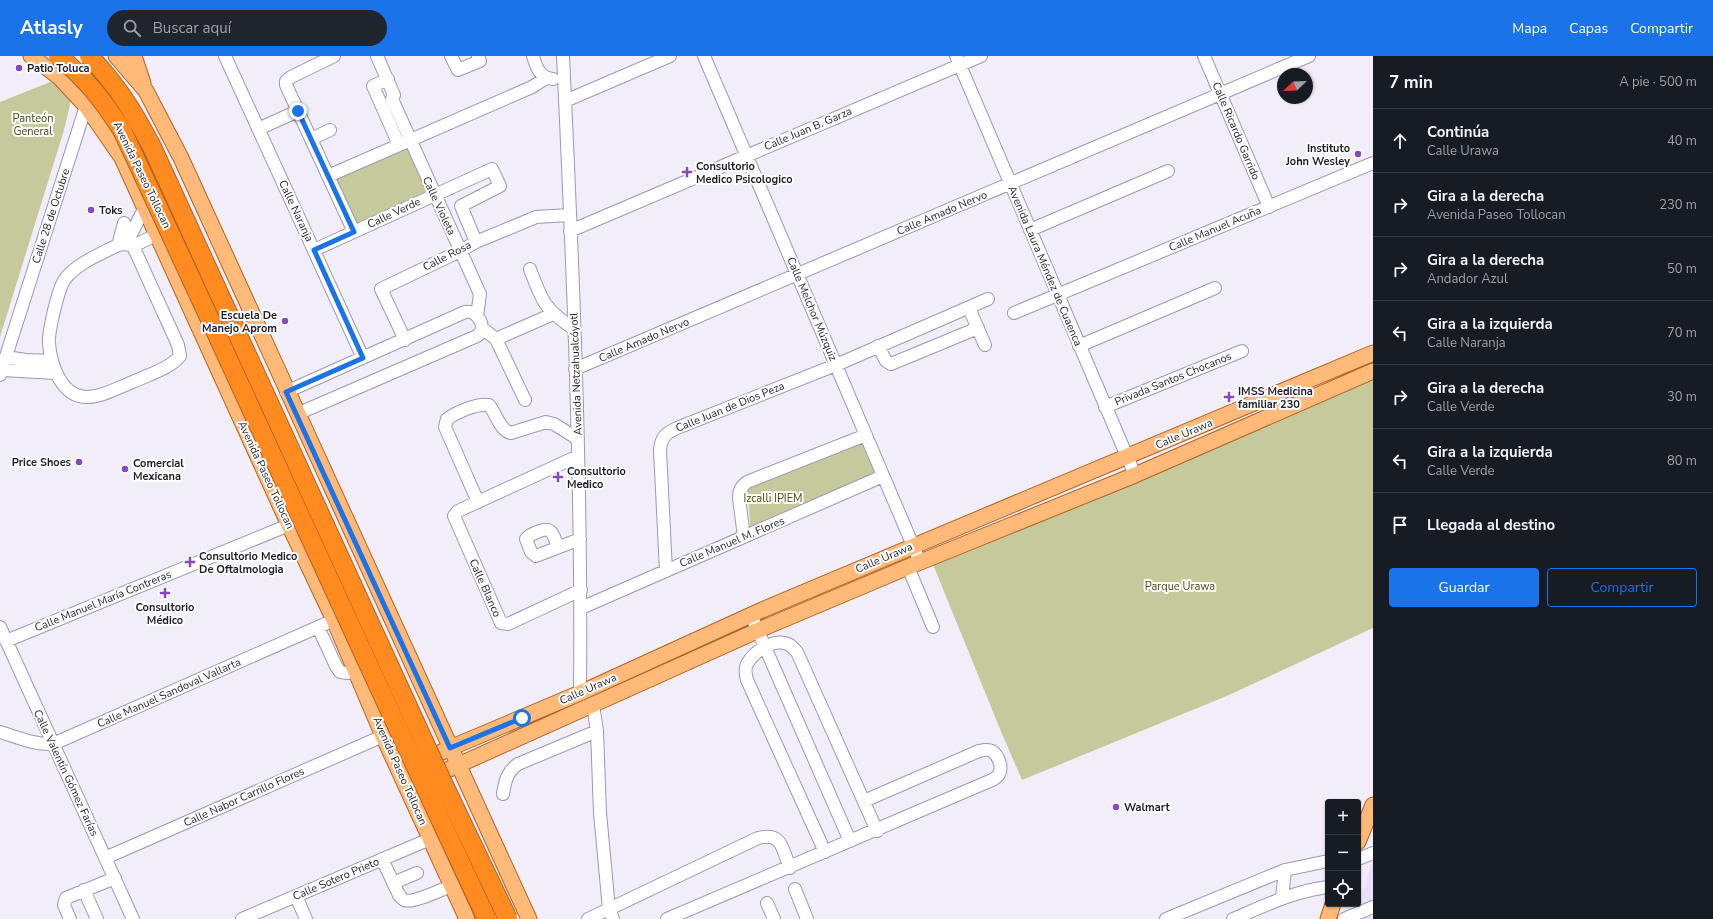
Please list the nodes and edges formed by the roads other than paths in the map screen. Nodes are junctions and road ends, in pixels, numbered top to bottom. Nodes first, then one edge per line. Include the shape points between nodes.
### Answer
1 (31, 56) edge
2 (58, 56) edge
3 (89, 56) edge
4 (100, 56) edge
5 (116, 56) edge
6 (134, 56) edge
7 (225, 56) edge
8 (334, 56) edge
9 (377, 56) edge
10 (451, 56) edge
11 (478, 56) edge
12 (533, 56) edge
13 (563, 56) edge
14 (670, 56) edge
15 (704, 56) edge
16 (980, 56) edge
17 (1204, 56) edge
18 (1309, 56) edge
19 (958, 60) edge
20 (546, 78) junction
21 (564, 79) junction
22 (146, 91) junction
23 (1220, 94) junction
24 (565, 101) junction
25 (86, 106) junction
26 (298, 111) junction
27 (258, 129) junction
28 (330, 130) dead end
29 (311, 139) junction
30 (405, 143) junction
31 (746, 156) junction
32 (180, 158) junction
33 (1373, 163) edge
34 (1168, 170) dead end
35 (328, 176) junction
36 (1010, 184) junction
37 (138, 192) junction
38 (434, 195) junction
39 (1268, 207) junction
40 (144, 209) junction
41 (570, 215) junction
42 (124, 223) dead end
43 (1030, 230) junction
44 (570, 231) junction
45 (354, 232) junction
46 (156, 235) junction
47 (476, 242) junction
48 (126, 245) junction
49 (314, 250) junction
50 (460, 252) junction
51 (530, 268) dead end
52 (797, 274) junction
53 (1215, 288) dead end
54 (1057, 295) junction
55 (988, 299) dead end
56 (969, 308) junction
57 (1014, 313) dead end
58 (553, 314) junction
59 (477, 316) junction
60 (482, 328) junction
61 (978, 328) junction
62 (574, 329) junction
63 (496, 339) junction
64 (405, 340) junction
65 (985, 345) dead end
66 (878, 346) junction
67 (1079, 346) junction
68 (1242, 351) dead end
69 (1373, 353) edge
70 (6, 356) junction
71 (363, 358) junction
72 (836, 365) junction
73 (54, 367) junction
74 (575, 369) junction
75 (1334, 369) junction
76 (1373, 371) edge
77 (1, 373) edge
78 (1340, 385) junction
79 (286, 392) junction
80 (525, 400) dead end
81 (1105, 407) junction
82 (298, 414) junction
83 (866, 435) junction
84 (578, 439) junction
85 (578, 456) junction
86 (1126, 458) junction
87 (1135, 475) junction
88 (883, 476) junction
89 (478, 502) junction
90 (289, 525) junction
91 (744, 537) junction
92 (580, 539) junction
93 (914, 546) junction
94 (558, 548) dead end
95 (914, 564) junction
96 (666, 570) junction
97 (581, 590) junction
98 (581, 608) junction
99 (756, 612) junction
100 (334, 620) junction
101 (0, 627) edge
102 (318, 627) junction
103 (933, 627) dead end
104 (763, 628) junction
105 (6, 641) junction
106 (770, 644) junction
107 (356, 670) junction
108 (424, 690) junction
109 (580, 693) junction
110 (594, 705) junction
111 (374, 713) junction
112 (597, 731) junction
113 (0, 732) edge
114 (383, 736) junction
115 (53, 744) junction
116 (450, 748) junction
117 (458, 765) junction
118 (400, 772) junction
119 (407, 788) junction
120 (503, 794) dead end
121 (864, 801) junction
122 (1373, 805) edge
123 (481, 813) junction
124 (877, 831) junction
125 (1361, 835) edge
126 (430, 839) junction
127 (850, 841) junction
128 (825, 852) junction
129 (1373, 853) edge
130 (105, 858) junction
131 (1361, 858) edge
132 (382, 859) junction
133 (1325, 862) edge
134 (790, 868) junction
135 (1285, 870) junction
136 (417, 873) dead end
137 (115, 878) junction
138 (394, 883) junction
139 (451, 886) junction
140 (1325, 887) edge
141 (795, 889) dead end
142 (84, 890) junction
143 (296, 896) junction
144 (1282, 898) junction
145 (767, 903) dead end
146 (1332, 907) edge
147 (1373, 907) edge
148 (611, 914) edge
149 (1183, 916) edge
150 (70, 919) edge
151 (97, 919) edge
152 (133, 919) edge
153 (242, 919) edge
154 (306, 919) edge
155 (467, 919) edge
156 (487, 919) edge
157 (508, 919) edge
158 (528, 919) edge
159 (588, 919) edge
160 (667, 919) edge
161 (774, 919) edge
162 (806, 919) edge
163 (1166, 919) edge
164 (1233, 919) edge
165 (1328, 919) edge
166 (1344, 919) edge

1 - 25 main road, Avenida Paseo Tollocan via 59,77
2 - 156 highway, Avenida Paseo Tollocan, bridge via 89,84 122,130
3 - 157 highway, Avenida Paseo Tollocan, bridge via 109,77 152,147 443,783
4 - 25 street, Calle 28 de Octubre
5 - 22 main road
6 - 22 main road
7 - 27 street, Calle Naranja
8 - 26 street, Calle Verde via 286,81
9 - 30 street, Calle Violeta via 394,95 392,99
10 - 11 street via 458,70 480,61
12 - 20 street via 536,66
13 - 21 street, Avenida Netzahualcóyotl
14 - 24 street
15 - 31 street, Calle Melchor Múzquiz
16 - 19 street, Calle Juan B. Garza
17 - 23 street, Calle Ricardo Garrido
18 - 23 street, Calle Amado Nervo
19 - 31 street, Calle Juan B. Garza
19 - 36 street, Avenida Laura Méndez de Cuaenca
20 - 21 street
20 - 30 street via 532,88
21 - 24 street, Avenida Netzahualcóyotl
22 - 32 main road
23 - 36 street, Calle Amado Nervo
23 - 39 street, Calle Ricardo Garrido
24 - 41 street, Avenida Netzahualcóyotl
25 - 37 main road, Avenida Paseo Tollocan via 122,158
25 - 70 street, Calle 28 de Octubre
26 - 27 street
26 - 29 street, Calle Verde
27 - 49 street, Calle Naranja
28 - 29 street
29 - 35 street, Calle Verde
30 - 35 street
30 - 38 street, Calle Violeta
31 - 44 street, Calle Juan B. Garza
31 - 52 street, Calle Melchor Múzquiz
32 - 37 main road via 173,154 164,154 152,160 140,176
32 - 79 main road
33 - 39 street, Calle Manuel Acuña
34 - 43 street
35 - 45 street, Calle Verde
36 - 43 street, Avenida Laura Méndez de Cuaenca
36 - 52 street, Calle Amado Nervo
37 - 40 main road, Avenida Paseo Tollocan
38 - 45 street, Calle Verde
38 - 47 street, Calle Verde via 492,169 500,186 461,206
38 - 50 street, Calle Violeta
39 - 54 street, Calle Manuel Acuña
40 - 46 main road, Avenida Paseo Tollocan
40 - 48 street
41 - 44 street, Avenida Netzahualcóyotl
41 - 47 street, Calle Rosa via 536,217
42 - 48 street
43 - 54 street, Avenida Laura Méndez de Cuaenca
44 - 62 street, Avenida Netzahualcóyotl
45 - 49 street, Calle Verde
46 - 48 street
46 - 90 main road, Avenida Paseo Tollocan
47 - 50 street, Calle Rosa
48 - 73 street via 75,269 64,280 50,332 49,343
48 - 73 street via 178,345 180,356 155,372 102,395 86,397 70,392 64,387
49 - 71 street, Calle Naranja
50 - 59 street, Calle Violeta via 480,294
50 - 64 street, Calle Rosa via 381,289
51 - 58 street via 540,297
52 - 72 street, Calle Melchor Múzquiz
52 - 74 street, Calle Amado Nervo
53 - 67 street
54 - 57 street
54 - 67 street, Avenida Laura Méndez de Cuaenca
55 - 56 street, Calle Juan de Dios Peza
56 - 61 street
56 - 66 street, Calle Juan de Dios Peza
58 - 62 street
58 - 63 street
59 - 60 street
59 - 64 street via 472,312 465,312
60 - 63 street
60 - 82 street via 482,332 477,336
61 - 65 street
61 - 66 street via 891,364 884,358
62 - 74 street, Avenida Netzahualcóyotl
63 - 80 street
64 - 71 street
66 - 72 street, Calle Juan de Dios Peza
67 - 81 street, Avenida Laura Méndez de Cuaenca
68 - 81 street, Privada Santos Chocanos
69 - 75 main road, Calle Urawa
70 - 73 street
70 - 77 street, Calle 28 de Octubre
71 - 79 street
72 - 83 street, Calle Melchor Múzquiz
72 - 96 street, Calle Juan de Dios Peza via 664,435 660,450
73 - 77 street
74 - 84 street, Avenida Netzahualcóyotl
75 - 78 street
75 - 86 main road, Calle Urawa
76 - 78 main road, Calle Urawa
78 - 87 main road, Calle Urawa
79 - 82 main road
81 - 86 street, Avenida Laura Méndez de Cuaenca
82 - 108 main road
83 - 88 street, Calle Melchor Múzquiz
83 - 91 street via 747,482 741,487 739,498
84 - 85 street, Avenida Netzahualcóyotl
84 - 89 street via 546,422 508,433 489,405 478,406 452,416 447,420 445,427
85 - 89 street
85 - 92 street, Avenida Netzahualcóyotl
86 - 87 street, Avenida Laura Méndez de Cuaenca
86 - 93 main road, Calle Urawa
87 - 95 main road, Calle Urawa
88 - 91 street, Calle Manuel M. Flores
88 - 93 street, Calle Melchor Múzquiz
89 - 97 street, Calle Blanco via 458,511 454,516 501,623 508,624
90 - 100 main road, Avenida Paseo Tollocan
90 - 105 street, Calle Manuel María Contreras
91 - 96 street, Calle Manuel M. Flores
92 - 94 street
92 - 97 street, Avenida Netzahualcóyotl
93 - 95 street, Calle Melchor Múzquiz
93 - 99 main road, Calle Urawa
95 - 103 street, Calle Melchor Múzquiz
95 - 104 main road, Calle Urawa
96 - 98 street, Calle Manuel M. Flores
97 - 98 street, Avenida Netzahualcóyotl
98 - 109 street, Avenida Netzahualcóyotl
99 - 104 street
99 - 109 main road, Calle Urawa
100 - 102 street, Calle Manuel Sandoval Vallarta
100 - 107 main road, Avenida Paseo Tollocan
101 - 105 street, Calle Valentín Gómez Farías
102 - 107 street via 340,672
102 - 115 street, Calle Manuel Sandoval Vallarta
104 - 106 street
104 - 110 main road, Calle Urawa
105 - 115 street, Calle Valentín Gómez Farías
106 - 121 street via 789,645 802,660
106 - 127 street
106 - 128 street via 746,665 747,680
107 - 111 main road, Avenida Paseo Tollocan
108 - 111 main road via 426,700 423,706 411,716 396,719
108 - 116 main road
109 - 116 main road, Calle Urawa
110 - 112 street
110 - 117 main road, Calle Urawa
111 - 114 main road, Avenida Paseo Tollocan
112 - 120 street via 510,769
112 - 148 street via 600,813
113 - 115 street, Calle Manuel Sandoval Vallarta via 30,742
114 - 118 main road, Avenida Paseo Tollocan
114 - 130 street, Calle Nabor Carrillo Flores
115 - 130 street, Calle Valentín Gómez Farías
116 - 117 main road
116 - 118 main road, Calle Urawa
117 - 119 main road, Calle Urawa
117 - 123 main road
118 - 119 main road, Avenida Paseo Tollocan
119 - 126 main road, Avenida Paseo Tollocan
121 - 124 street
121 - 124 street via 979,750 993,752 998,757 1001,767 999,774 992,780
122 - 125 main road
123 - 126 main road via 467,803 458,802 446,806 433,820
123 - 158 main road
124 - 127 street
126 - 132 street, Calle Sotero Prieto
126 - 139 main road, Avenida Paseo Tollocan
127 - 128 street
128 - 134 street
129 - 131 street
130 - 137 street, Calle Valentín Gómez Farías
132 - 138 street
132 - 143 street, Calle Sotero Prieto
133 - 135 street
134 - 148 street via 780,842 769,835 758,838
134 - 160 street
135 - 144 street
135 - 149 street
136 - 138 street
137 - 142 street
137 - 152 street, Calle Valentín Gómez Farías
138 - 139 street via 399,895 410,901
139 - 155 main road, Avenida Paseo Tollocan
140 - 144 street
141 - 162 street
142 - 150 street via 64,901
142 - 151 street
143 - 153 street, Calle Sotero Prieto
143 - 154 street
144 - 164 street
145 - 161 street
146 - 165 main road
147 - 166 street
148 - 159 street
149 - 163 street

